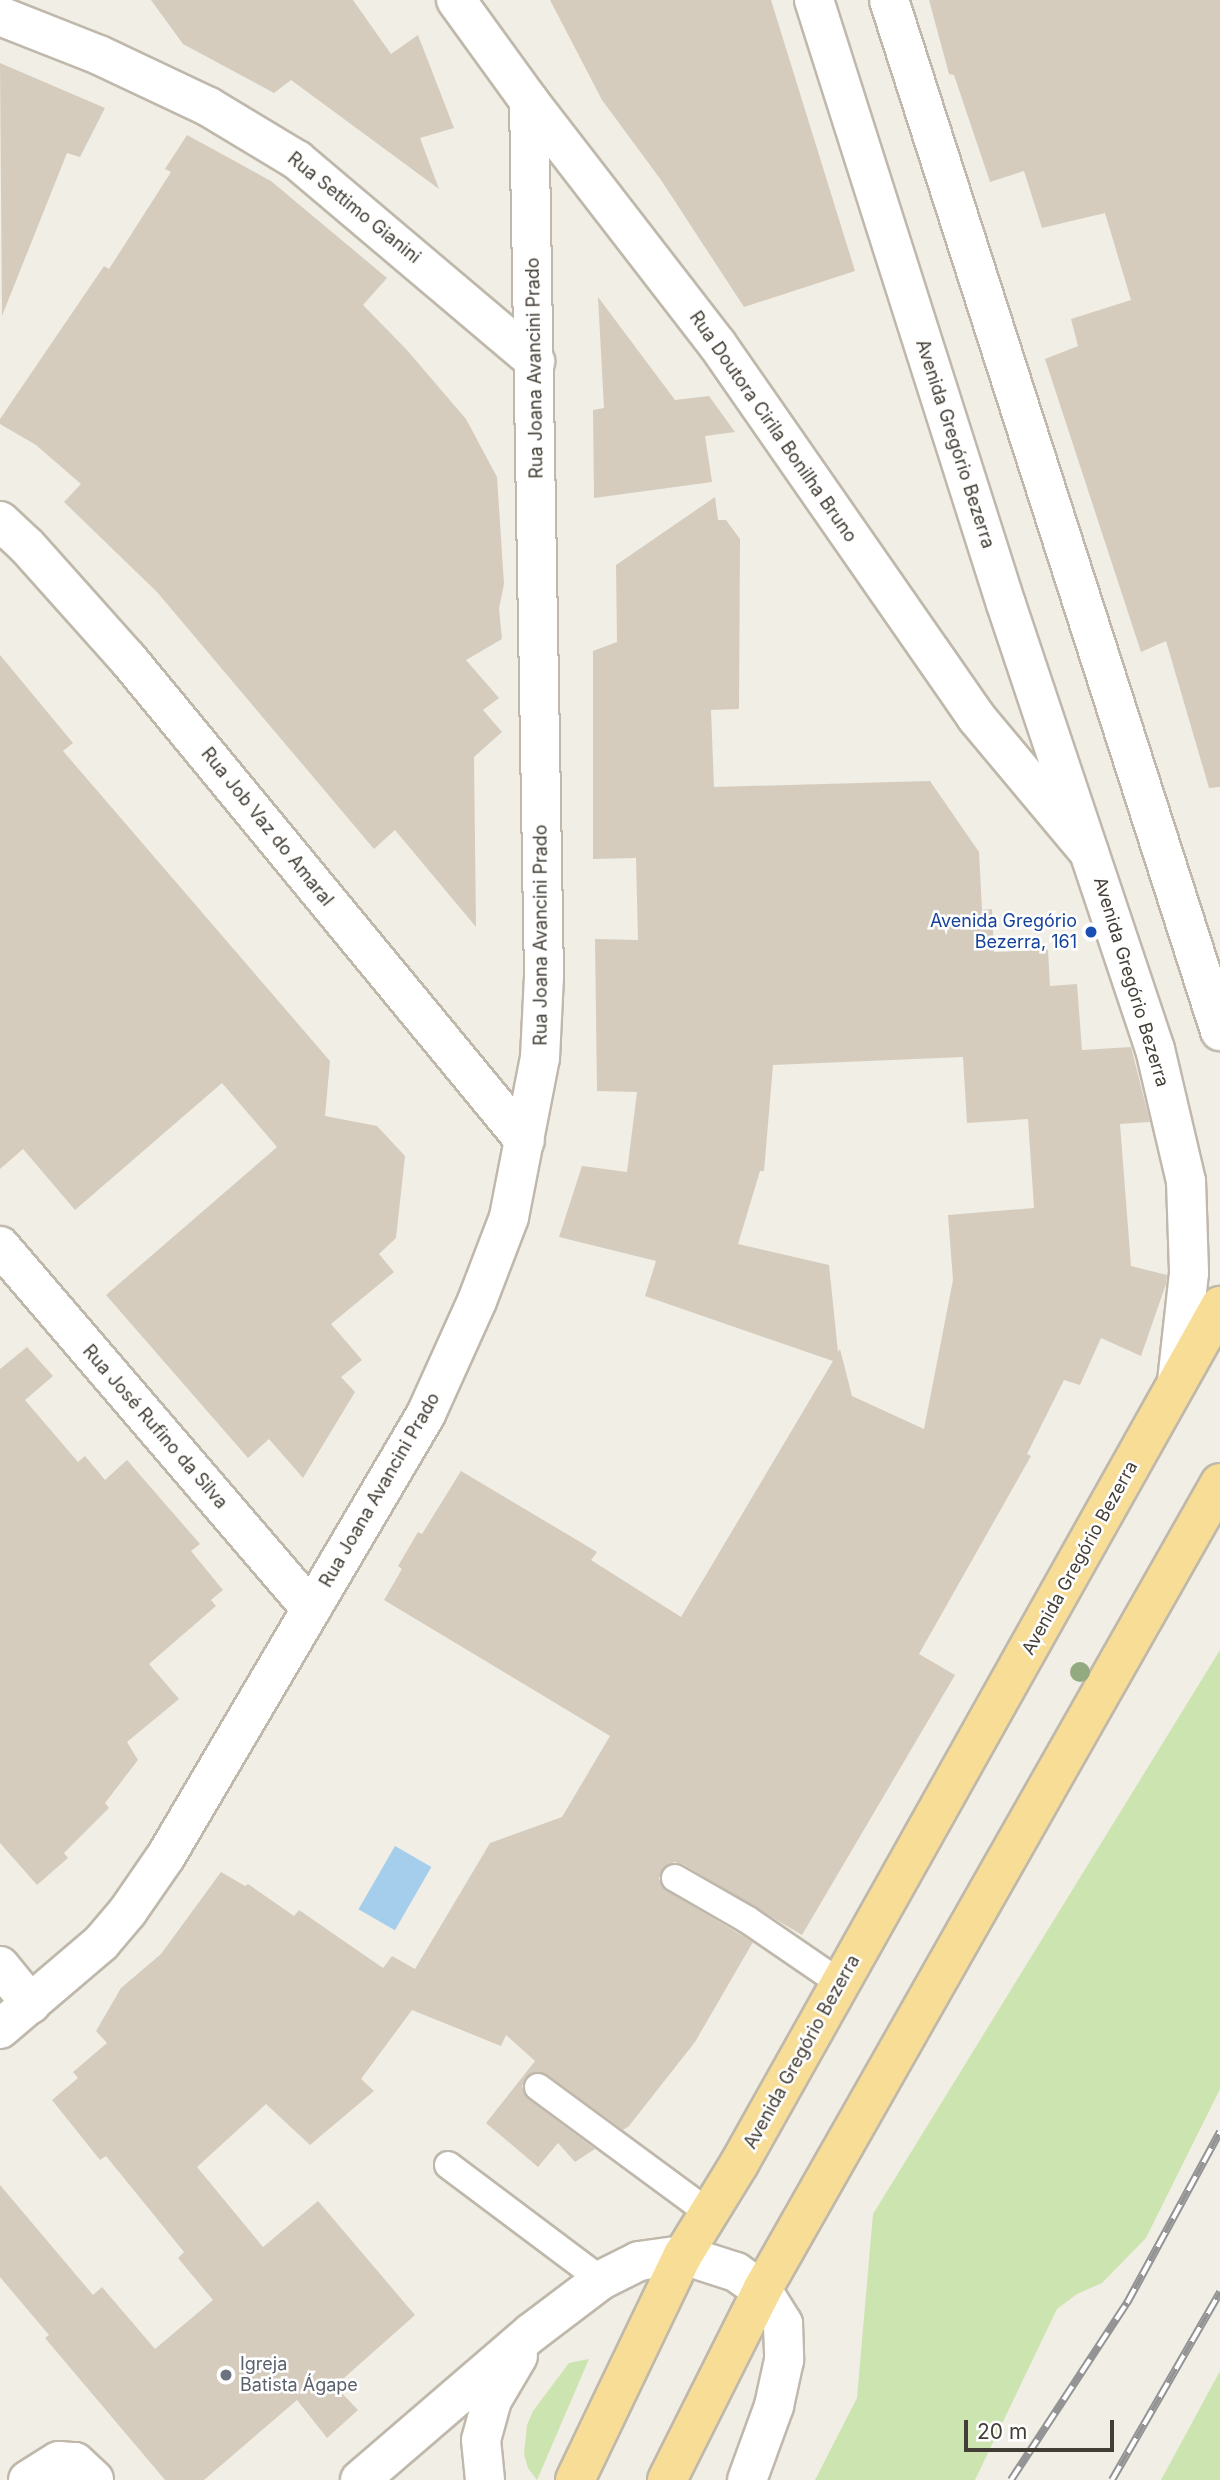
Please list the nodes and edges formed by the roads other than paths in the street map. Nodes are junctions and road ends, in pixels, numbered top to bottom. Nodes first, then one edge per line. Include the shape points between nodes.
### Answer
1 (456, 0) edge
2 (814, 0) edge
3 (889, 0) edge
4 (0, 16) edge
5 (528, 101) junction
6 (535, 361) junction
7 (0, 522) edge
8 (1090, 853) junction
9 (1220, 1031) edge
10 (525, 1141) junction
11 (0, 1246) edge
12 (1220, 1306) edge
13 (1177, 1382) junction
14 (1220, 1483) edge
15 (311, 1609) junction
16 (676, 1878) dead end
17 (0, 1966) edge
18 (840, 1983) junction
19 (32, 2004) junction
20 (0, 2029) edge
21 (538, 2087) dead end
22 (448, 2165) dead end
23 (709, 2213) junction
24 (683, 2255) junction
25 (601, 2280) junction
26 (762, 2290) junction
27 (531, 2333) junction
28 (28, 2480) edge
29 (94, 2480) edge
30 (360, 2480) edge
31 (485, 2480) edge
32 (575, 2480) edge
33 (667, 2480) edge
34 (747, 2480) edge

1 - 5 street, Rua Doutora Cirila Bonilha Bruno
2 - 8 street, Avenida Gregório Bezerra
3 - 9 street
4 - 6 street, Rua Settimo Gianini via 99,55 209,107 297,160
5 - 6 street, Rua Joana Avancini Prado
5 - 8 street, Rua Doutora Cirila Bonilha Bruno via 717,344 976,717
6 - 10 street, Rua Joana Avancini Prado via 544,977 540,1058
7 - 10 street, Rua Job Vaz do Amaral via 128,659
8 - 13 street, Avenida Gregório Bezerra via 1155,1049 1185,1181 1189,1273
10 - 15 street, Rua Joana Avancini Prado via 509,1217 426,1414
11 - 15 street, Rua José Rufino da Silva
12 - 13 main road
13 - 18 main road, Avenida Gregório Bezerra
14 - 26 main road
15 - 19 street, Rua Joana Avancini Prado via 136,1900 101,1943
16 - 18 lane
17 - 19 street
18 - 23 main road, Avenida Gregório Bezerra
19 - 20 street, Rua Joana Avancini Prado
21 - 23 lane
22 - 25 lane
23 - 24 main road, Avenida Gregório Bezerra
24 - 25 street via 639,2262
24 - 26 street via 736,2272
24 - 32 main road, Avenida Gregório Bezerra
25 - 27 street
26 - 33 main road
26 - 34 street via 783,2324 784,2360 774,2406
27 - 30 street
27 - 31 street via 492,2400 481,2440
28 - 29 street via 59,2461 75,2462

